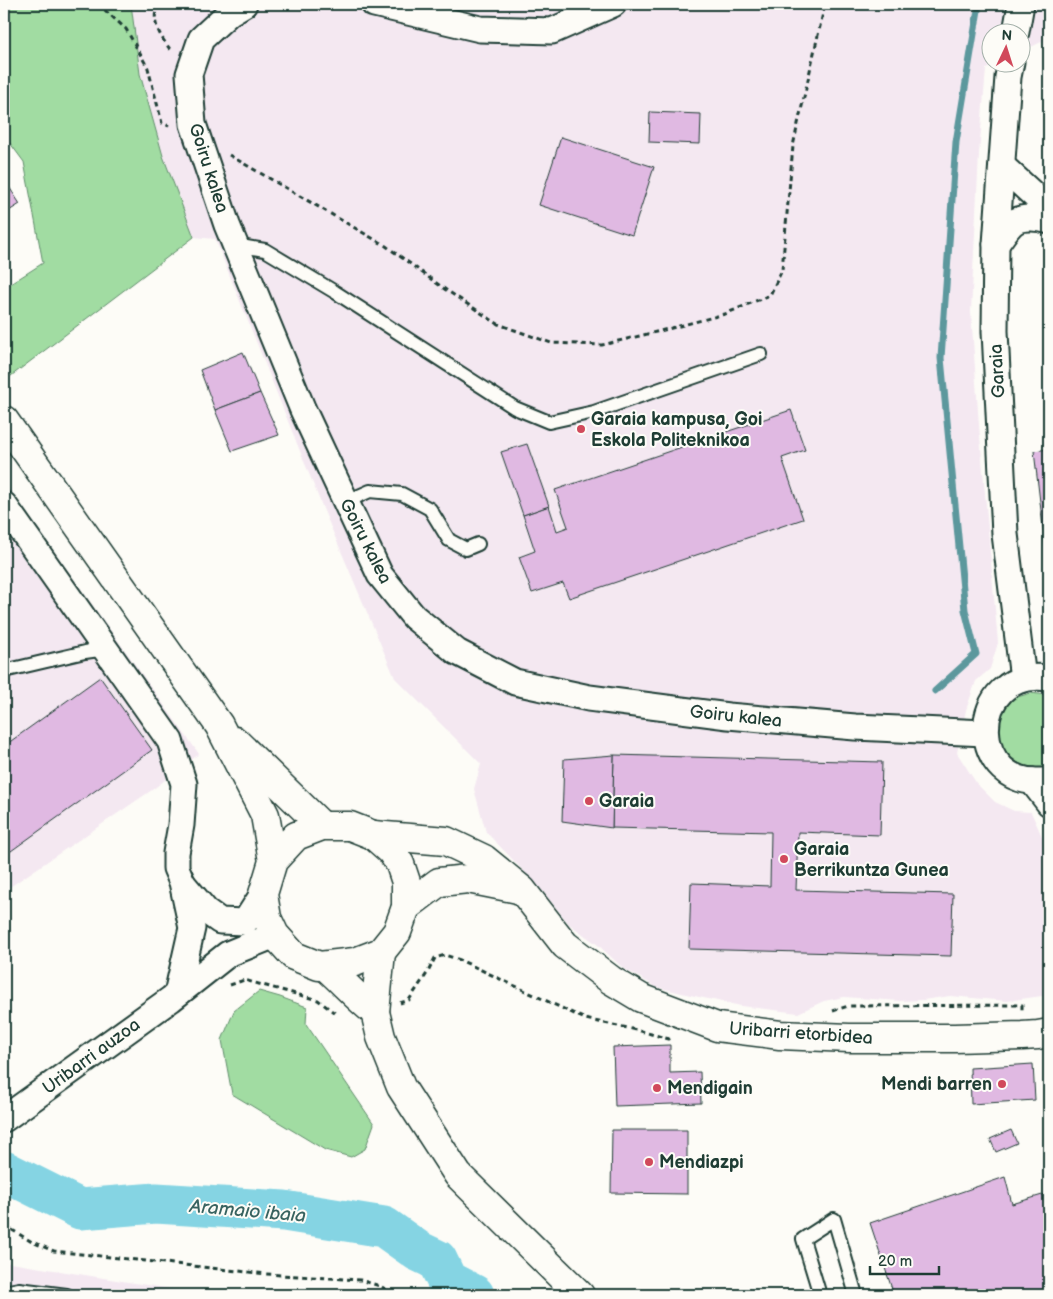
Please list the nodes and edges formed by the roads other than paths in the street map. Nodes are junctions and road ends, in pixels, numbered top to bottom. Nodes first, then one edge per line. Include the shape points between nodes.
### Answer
1 (244, 4) edge
2 (374, 4) edge
3 (613, 4) edge
4 (1021, 4) edge
5 (1018, 22) edge
6 (1009, 72) edge
7 (1002, 166) junction
8 (1049, 209) edge
9 (1049, 221) edge
10 (996, 244) junction
11 (235, 245) junction
12 (761, 354) dead end
13 (4, 420) edge
14 (345, 502) junction
15 (4, 505) edge
16 (478, 544) dead end
17 (106, 649) junction
18 (4, 671) edge
19 (1049, 678) edge
20 (1023, 679) junction
21 (218, 725) junction
22 (986, 732) junction
23 (1041, 781) edge
24 (1049, 803) edge
25 (322, 826) junction
26 (373, 835) junction
27 (272, 861) junction
28 (182, 882) junction
29 (522, 890) junction
30 (263, 894) junction
31 (406, 907) junction
32 (245, 922) junction
33 (192, 928) junction
34 (275, 935) junction
35 (381, 952) junction
36 (228, 954) junction
37 (325, 966) junction
38 (178, 994) junction
39 (375, 1012) junction
40 (1040, 1035) edge
41 (10, 1114) edge
42 (4, 1295) edge
43 (67, 1295) edge
44 (580, 1295) edge
45 (820, 1295) edge
46 (856, 1295) edge

1 - 11 street, Goiru kalea via 201,39 188,74 193,124
2 - 3 street via 480,29 552,31
4 - 5 street
6 - 7 street, Garaia
7 - 8 street
7 - 10 street, Garaia
9 - 10 street via 1040,218 1014,222
10 - 20 street, Garaia via 996,331 1006,534
11 - 12 lane via 265,250 515,408 549,422 594,412
11 - 14 street, Goiru kalea
13 - 21 main road
14 - 16 lane via 370,491 402,494 430,509 449,540 466,549
14 - 22 street, Goiru kalea via 380,575 414,617 457,652 515,682 589,698 728,716 855,727
15 - 17 street
17 - 18 lane
17 - 28 street via 170,741 184,784 176,853 176,868
19 - 20 street
20 - 22 street via 1007,686 995,699 987,715
21 - 25 main road
21 - 27 main road via 265,815
22 - 23 street via 988,747 1006,771 1018,778
23 - 24 street
25 - 26 main road via 350,826
25 - 27 main road via 296,836
26 - 29 main road, Uribarri etorbidea via 446,841 484,859
26 - 31 main road via 400,864 406,882
27 - 30 main road
28 - 32 street via 206,911 220,921
28 - 33 street
29 - 31 main road via 468,879 439,882
29 - 40 main road, Uribarri etorbidea via 565,945 603,974 641,998 717,1027 780,1035 849,1038
30 - 32 street
30 - 34 main road via 267,918
31 - 35 main road via 398,932
32 - 36 street
33 - 36 street via 214,948
33 - 38 street
34 - 36 street
34 - 37 main road via 294,956
35 - 37 main road via 355,962
35 - 39 main road
36 - 38 street, Uribarri auzoa
37 - 39 main road
38 - 41 street, Uribarri auzoa
39 - 44 main road via 381,1037 401,1087 458,1175
42 - 43 lane via 19,1289
45 - 46 lane via 803,1239 834,1219

